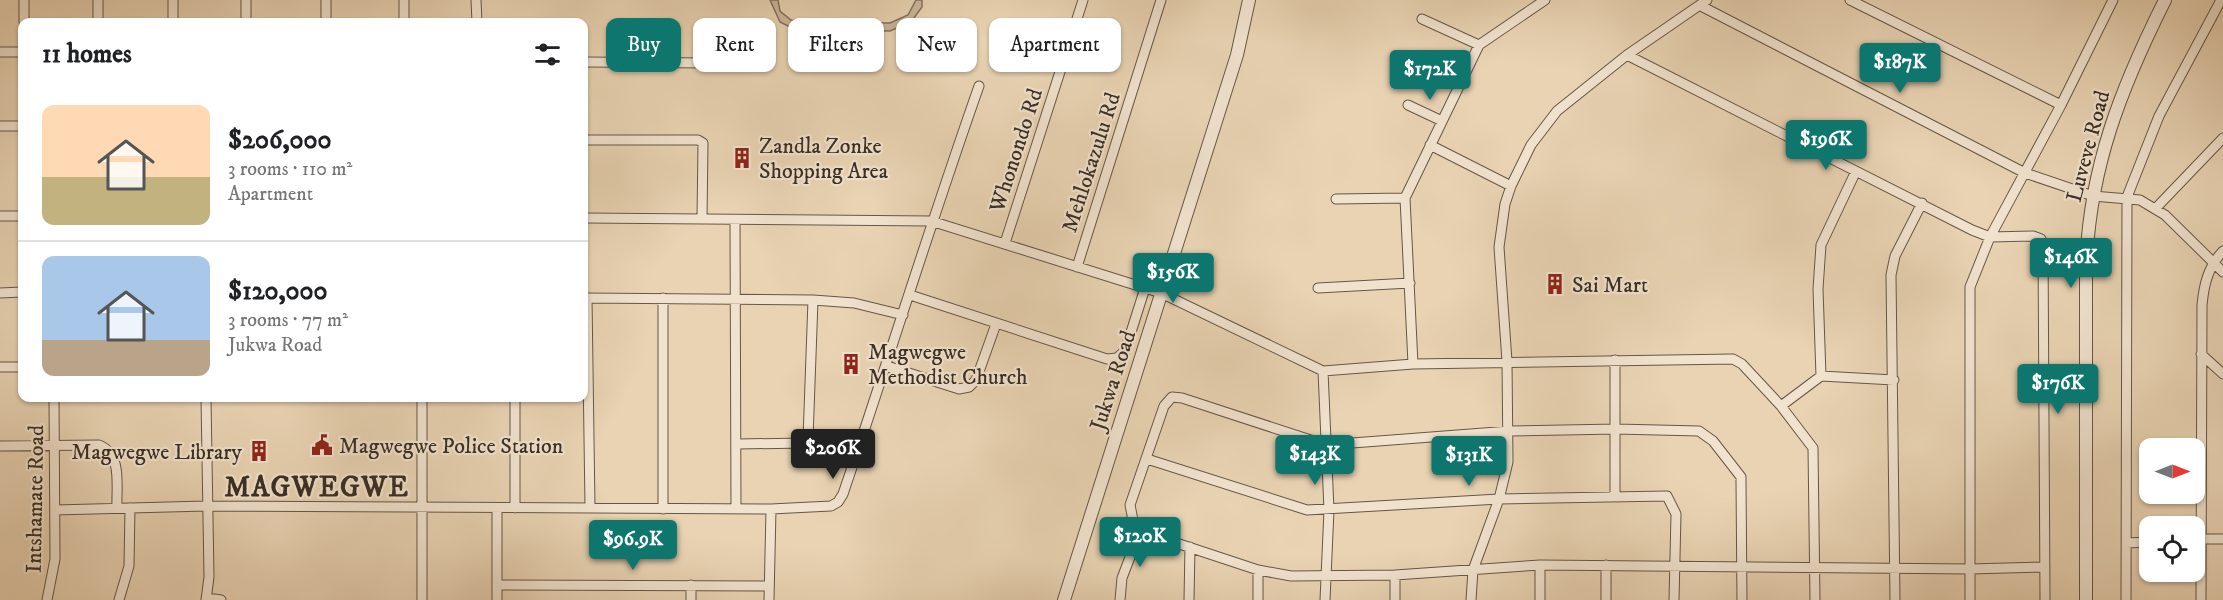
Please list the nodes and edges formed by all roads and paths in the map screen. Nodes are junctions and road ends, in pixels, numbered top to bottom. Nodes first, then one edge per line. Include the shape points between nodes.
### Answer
1 (24, 0) edge
2 (98, 0) edge
3 (173, 0) edge
4 (246, 0) edge
5 (326, 0) edge
6 (404, 0) edge
7 (476, 0) edge
8 (1083, 0) edge
9 (1161, 0) edge
10 (1249, 0) edge
11 (1545, 0) edge
12 (1850, 0) edge
13 (2112, 0) edge
14 (2165, 0) edge
15 (2221, 0) edge
16 (1704, 3) edge
17 (24, 18) edge
18 (98, 18) edge
19 (173, 18) edge
20 (246, 18) edge
21 (326, 18) edge
22 (404, 18) edge
23 (477, 18) edge
24 (1422, 19) dead end
25 (1479, 45) junction
26 (0, 52) edge
27 (18, 52) edge
28 (1628, 55) junction
29 (588, 62) edge
30 (693, 63) edge
31 (979, 86) dead end
32 (1408, 105) dead end
33 (2061, 105) junction
34 (1442, 121) junction
35 (0, 126) edge
36 (18, 126) edge
37 (2223, 138) edge
38 (588, 140) edge
39 (1430, 145) junction
40 (1856, 171) junction
41 (2025, 173) junction
42 (1511, 186) junction
43 (2093, 195) junction
44 (2127, 197) junction
45 (1405, 198) junction
46 (1336, 199) dead end
47 (1922, 203) junction
48 (2155, 209) junction
49 (0, 216) edge
50 (18, 216) edge
51 (588, 218) edge
52 (702, 218) junction
53 (735, 221) junction
54 (931, 221) junction
55 (1990, 237) junction
56 (1005, 243) junction
57 (2223, 251) edge
58 (2213, 262) junction
59 (1077, 267) junction
60 (2223, 272) edge
61 (1410, 283) junction
62 (1145, 288) junction
63 (1318, 288) dead end
64 (18, 292) edge
65 (0, 293) edge
66 (1161, 293) junction
67 (910, 295) junction
68 (588, 298) edge
69 (663, 298) junction
70 (734, 298) junction
71 (813, 300) junction
72 (903, 315) junction
73 (996, 324) junction
74 (2201, 354) junction
75 (1615, 360) junction
76 (1507, 361) junction
77 (1413, 364) junction
78 (887, 366) junction
79 (0, 367) edge
80 (18, 367) edge
81 (1323, 371) junction
82 (2223, 374) edge
83 (1821, 376) junction
84 (1894, 380) junction
85 (54, 402) edge
86 (206, 402) edge
87 (422, 402) edge
88 (514, 402) edge
89 (587, 402) edge
90 (1781, 406) junction
91 (1616, 429) junction
92 (1509, 431) junction
93 (808, 439) junction
94 (738, 444) junction
95 (1326, 445) junction
96 (0, 446) edge
97 (55, 446) junction
98 (855, 458) junction
99 (1147, 459) junction
100 (1615, 497) junction
101 (1499, 499) junction
102 (206, 506) junction
103 (422, 507) junction
104 (117, 508) junction
105 (130, 508) junction
106 (497, 508) junction
107 (515, 508) junction
108 (590, 508) junction
109 (736, 508) junction
110 (663, 509) junction
111 (771, 509) junction
112 (55, 510) junction
113 (1329, 510) junction
114 (2198, 516) edge
115 (1140, 531) junction
116 (2205, 539) edge
117 (2223, 539) edge
118 (2139, 542) edge
119 (2126, 543) junction
120 (1190, 547) junction
121 (1540, 565) junction
122 (1606, 565) junction
123 (1742, 565) junction
124 (1674, 567) junction
125 (1815, 567) junction
126 (2045, 567) junction
127 (1895, 568) junction
128 (1970, 569) junction
129 (1258, 570) junction
130 (1473, 570) junction
131 (1395, 575) junction
132 (1325, 577) junction
133 (2199, 582) edge
134 (497, 585) junction
135 (691, 585) junction
136 (769, 586) junction
137 (206, 599) edge
138 (47, 600) edge
139 (119, 600) edge
140 (221, 600) edge
141 (422, 600) edge
142 (497, 600) edge
143 (691, 600) edge
144 (769, 600) edge
145 (1064, 600) edge
146 (1120, 600) edge
147 (1190, 600) edge
148 (1258, 600) edge
149 (1325, 600) edge
150 (1395, 600) edge
151 (1471, 600) edge
152 (1540, 600) edge
153 (1606, 600) edge
154 (1674, 600) edge
155 (1742, 600) edge
156 (1815, 600) edge
157 (1895, 600) edge
158 (1970, 600) edge
159 (2046, 600) edge
160 (2086, 600) edge
161 (2126, 600) edge
162 (2200, 600) edge

1 - 17 street
2 - 18 street
3 - 19 street
4 - 20 street
5 - 21 street
6 - 22 street
7 - 23 street
8 - 56 street, Whonondo Rd
9 - 59 street, Mehlokazulu Rd
10 - 66 street, Jukwa Road via 1237,55
11 - 25 street
12 - 33 street
13 - 33 street
14 - 43 street, Luveve Road via 2129,73 2101,156
15 - 44 street via 2159,116
16 - 28 street
16 - 41 street
24 - 25 street
25 - 34 street
26 - 27 street
28 - 40 street
28 - 42 street via 1545,123
29 - 30 street
31 - 54 street
32 - 34 street
33 - 41 street
34 - 39 street
35 - 36 street
37 - 48 street
38 - 52 street via 703,143
39 - 42 street
39 - 45 street
40 - 47 street
40 - 83 street via 1821,245
41 - 43 street
41 - 55 street
42 - 76 street via 1499,247
43 - 44 street
43 - 160 street, Luveve Road via 2086,268
44 - 48 street
44 - 119 street
45 - 46 street
45 - 61 street
47 - 55 street
47 - 84 street via 1892,266
48 - 58 street
49 - 50 street
51 - 52 street
52 - 53 street
53 - 54 street
53 - 70 street
54 - 56 street
54 - 67 street
55 - 126 street via 2033,236 2043,244
55 - 128 street via 1969,296
56 - 59 street
57 - 58 street
58 - 60 street
58 - 74 street via 2203,294
59 - 62 street
61 - 63 street
61 - 77 street
62 - 66 street
62 - 73 street via 1125,351 1117,358 1107,359
64 - 65 street
66 - 81 street
66 - 145 street, Jukwa Road
67 - 72 street
67 - 73 street
68 - 69 street
69 - 70 street
69 - 110 street
70 - 71 street
70 - 94 street
71 - 72 street via 855,303
71 - 93 street
72 - 78 street
73 - 78 street via 976,380 969,387 959,389
74 - 82 street
74 - 114 street
75 - 76 street
75 - 90 street via 1733,359
75 - 91 street
76 - 77 street
76 - 92 street
77 - 81 street
78 - 98 street
79 - 80 street
81 - 95 street
83 - 84 street
83 - 90 street
84 - 127 street
85 - 97 street, Intshamate Road
86 - 102 street
87 - 103 street
88 - 107 street
89 - 108 street
90 - 125 street via 1814,448
91 - 92 street
91 - 100 street
91 - 123 street via 1699,431 1713,441 1741,477
92 - 95 street
92 - 101 street via 1508,462
93 - 94 street via 806,443
93 - 98 street
94 - 109 street
95 - 99 street via 1172,397 1164,406
95 - 113 street
96 - 97 street
97 - 104 street via 99,445 109,449 116,460
97 - 112 street, Intshamate Road
98 - 111 street via 838,502 822,508
99 - 113 street via 1290,506
99 - 115 street via 1130,505
100 - 101 street
100 - 124 street via 1667,496 1676,514
101 - 113 street
101 - 130 street
102 - 103 street
102 - 105 street
102 - 137 street
103 - 106 street
103 - 141 street
104 - 105 street
104 - 112 street
105 - 139 street via 129,566
106 - 107 street
106 - 134 street
107 - 108 street
108 - 110 street
109 - 110 street
109 - 111 street
111 - 136 street
112 - 138 street, Intshamate Road via 55,558
113 - 132 street
115 - 120 street
115 - 146 street via 1122,578
116 - 117 street
118 - 119 street
119 - 161 street
120 - 129 street
120 - 147 street
121 - 122 street
121 - 130 street
121 - 152 street
122 - 124 street
122 - 153 street
123 - 124 street
123 - 125 street
123 - 155 street
124 - 154 street
125 - 127 street
125 - 156 street
126 - 128 street
126 - 159 street
127 - 128 street
127 - 157 street
128 - 158 street
129 - 132 street
129 - 148 street
130 - 131 street
130 - 151 street
131 - 132 street
131 - 150 street
132 - 149 street
133 - 162 street
134 - 135 street
134 - 142 street
135 - 136 street
135 - 143 street
136 - 144 street
137 - 140 street

